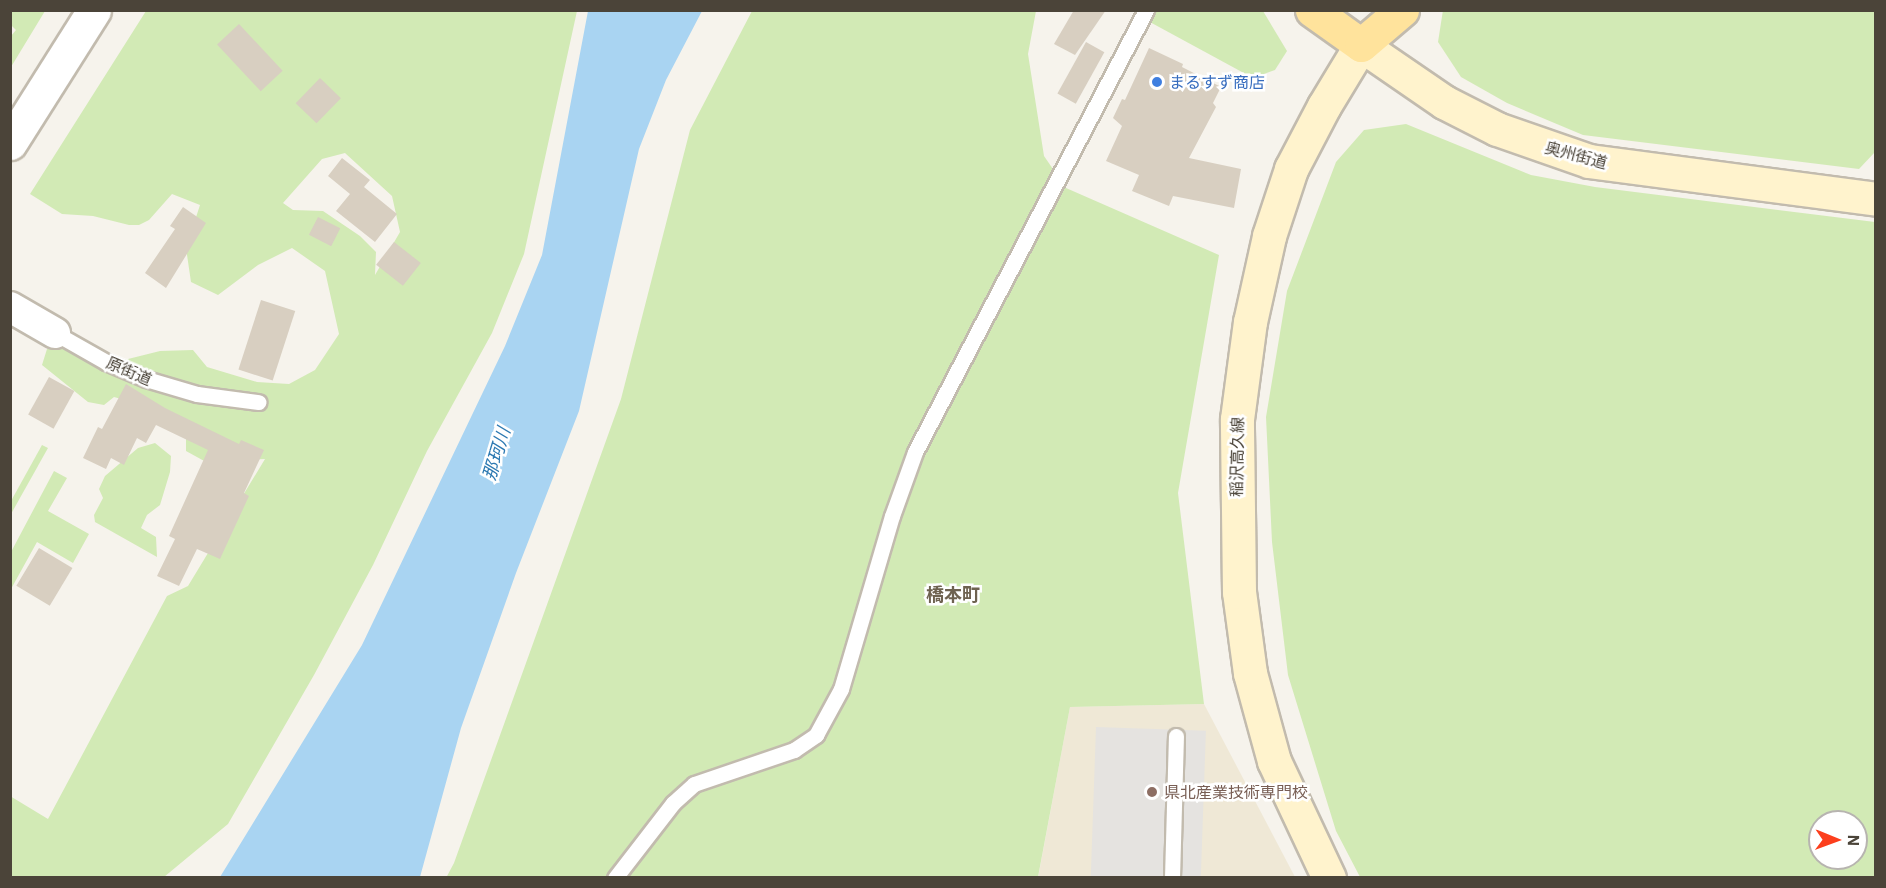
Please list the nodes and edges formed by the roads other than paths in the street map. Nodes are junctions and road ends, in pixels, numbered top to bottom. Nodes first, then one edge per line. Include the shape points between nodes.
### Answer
1 (94, 10) edge
2 (1146, 10) edge
3 (1312, 10) edge
4 (1402, 10) edge
5 (1361, 45) junction
6 (10, 143) edge
7 (1875, 199) edge
8 (10, 307) edge
9 (55, 333) joint
10 (258, 402) dead end
11 (1176, 736) dead end
12 (1321, 875) edge
13 (615, 878) edge
14 (1172, 878) edge

1 - 6 street
2 - 13 lane via 915,452 841,689 816,735 794,750 694,784 673,803
3 - 5 main road, 奥州街道
4 - 5 main road
5 - 7 main road, 奥州街道 via 1444,102 1497,129 1589,161
5 - 12 main road, 稲沢高久線 via 1324,106 1288,180 1269,236 1250,322 1237,419 1239,592 1250,673 1274,762
8 - 9 street, 原街道
9 - 10 lane, 原街道 via 146,379 197,394
11 - 14 lane

